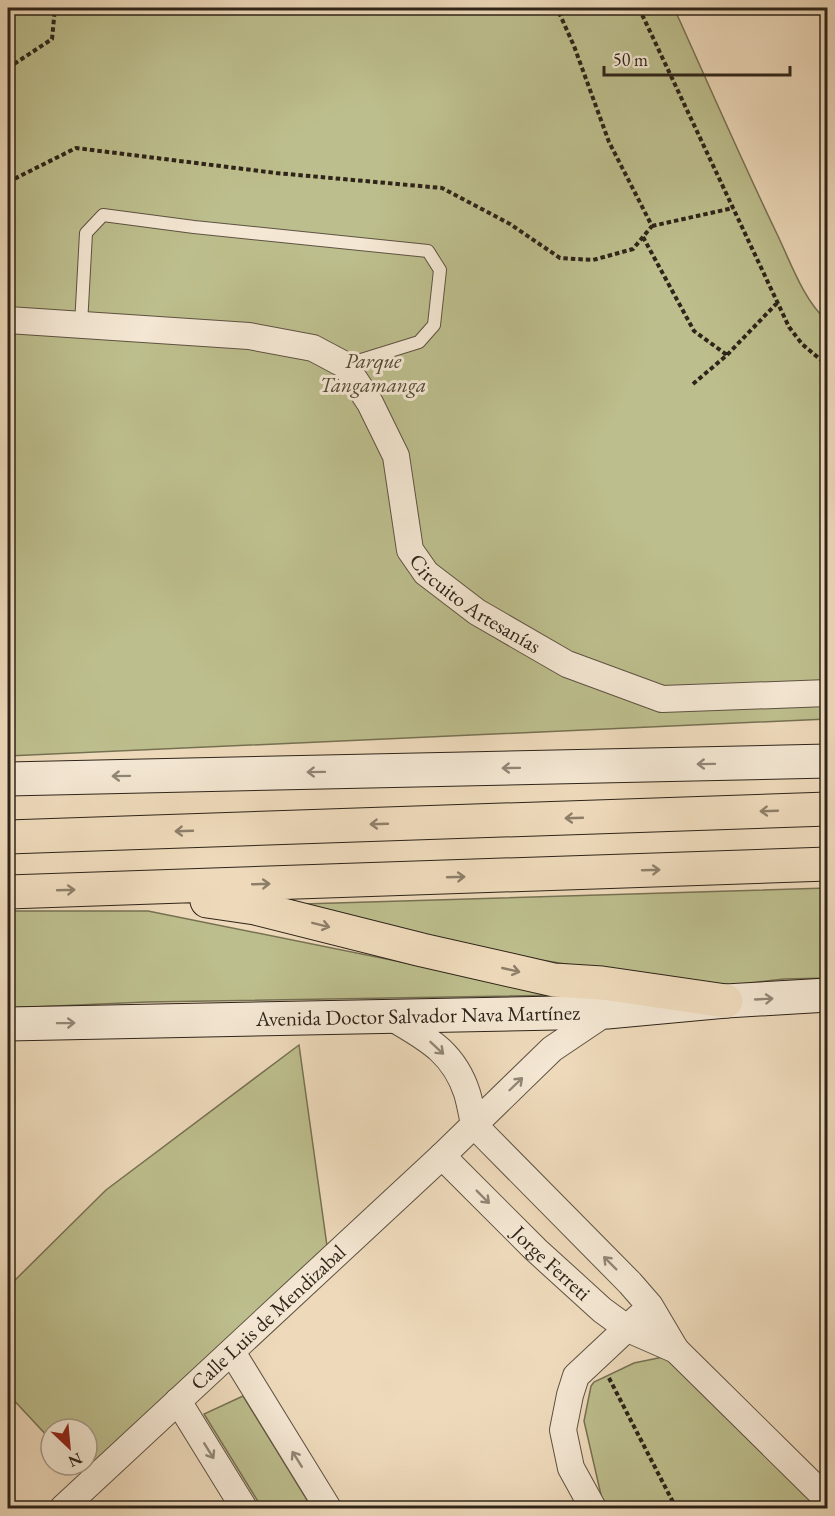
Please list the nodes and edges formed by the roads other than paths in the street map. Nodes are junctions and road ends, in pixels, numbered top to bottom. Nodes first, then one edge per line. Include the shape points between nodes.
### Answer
1 (8, 320) edge
2 (81, 325) junction
3 (345, 365) junction
4 (828, 693) edge
5 (828, 761) edge
6 (8, 779) edge
7 (828, 809) edge
8 (8, 837) edge
9 (828, 864) edge
10 (119, 889) junction
11 (8, 892) edge
12 (828, 995) edge
13 (726, 1001) junction
14 (608, 1012) junction
15 (389, 1016) junction
16 (8, 1024) edge
17 (474, 1125) junction
18 (442, 1156) junction
19 (650, 1306) junction
20 (628, 1329) junction
21 (676, 1350) junction
22 (232, 1352) junction
23 (178, 1401) junction
24 (828, 1500) edge
25 (63, 1509) edge
26 (244, 1509) edge
27 (328, 1509) edge
28 (593, 1509) edge

1 - 2 street, Circuito Artesanías
2 - 3 street, Circuito Artesanías via 249,336 313,348
2 - 3 lane via 86,233 104,215 428,251 440,270 434,325 419,342
3 - 4 street, Circuito Artesanías via 370,403 396,456 410,549 426,573 477,612 567,664 662,699
5 -> 6 main road
7 -> 8 highway
10 -> 9 highway
11 -> 10 highway
10 -> 13 highway via 255,908 554,980
13 -> 12 main road, Avenida Doctor Salvador Nava Martínez
13 - 14 main road, Avenida Doctor Salvador Nava Martínez
14 - 15 main road, Avenida Doctor Salvador Nava Martínez
17 -> 14 street, Calle Luis de Mendizabal via 552,1049
16 -> 15 main road, Avenida Doctor Salvador Nava Martínez
15 -> 17 street via 435,1044 455,1066 467,1092
17 - 18 street, Calle Luis de Mendizabal
19 -> 17 street, Jorge Ferreti
18 -> 20 street, Jorge Ferreti via 535,1249
18 - 22 street, Calle Luis de Mendizabal
19 - 20 street
19 - 21 street, Jorge Ferreti
20 - 21 street, Jorge Ferreti
20 - 28 street via 576,1376 563,1430 571,1468
21 - 24 street, Jorge Ferreti
22 - 23 street, Calle Luis de Mendizabal
27 -> 22 street
23 - 25 street, Calle Luis de Mendizabal
23 -> 26 street

